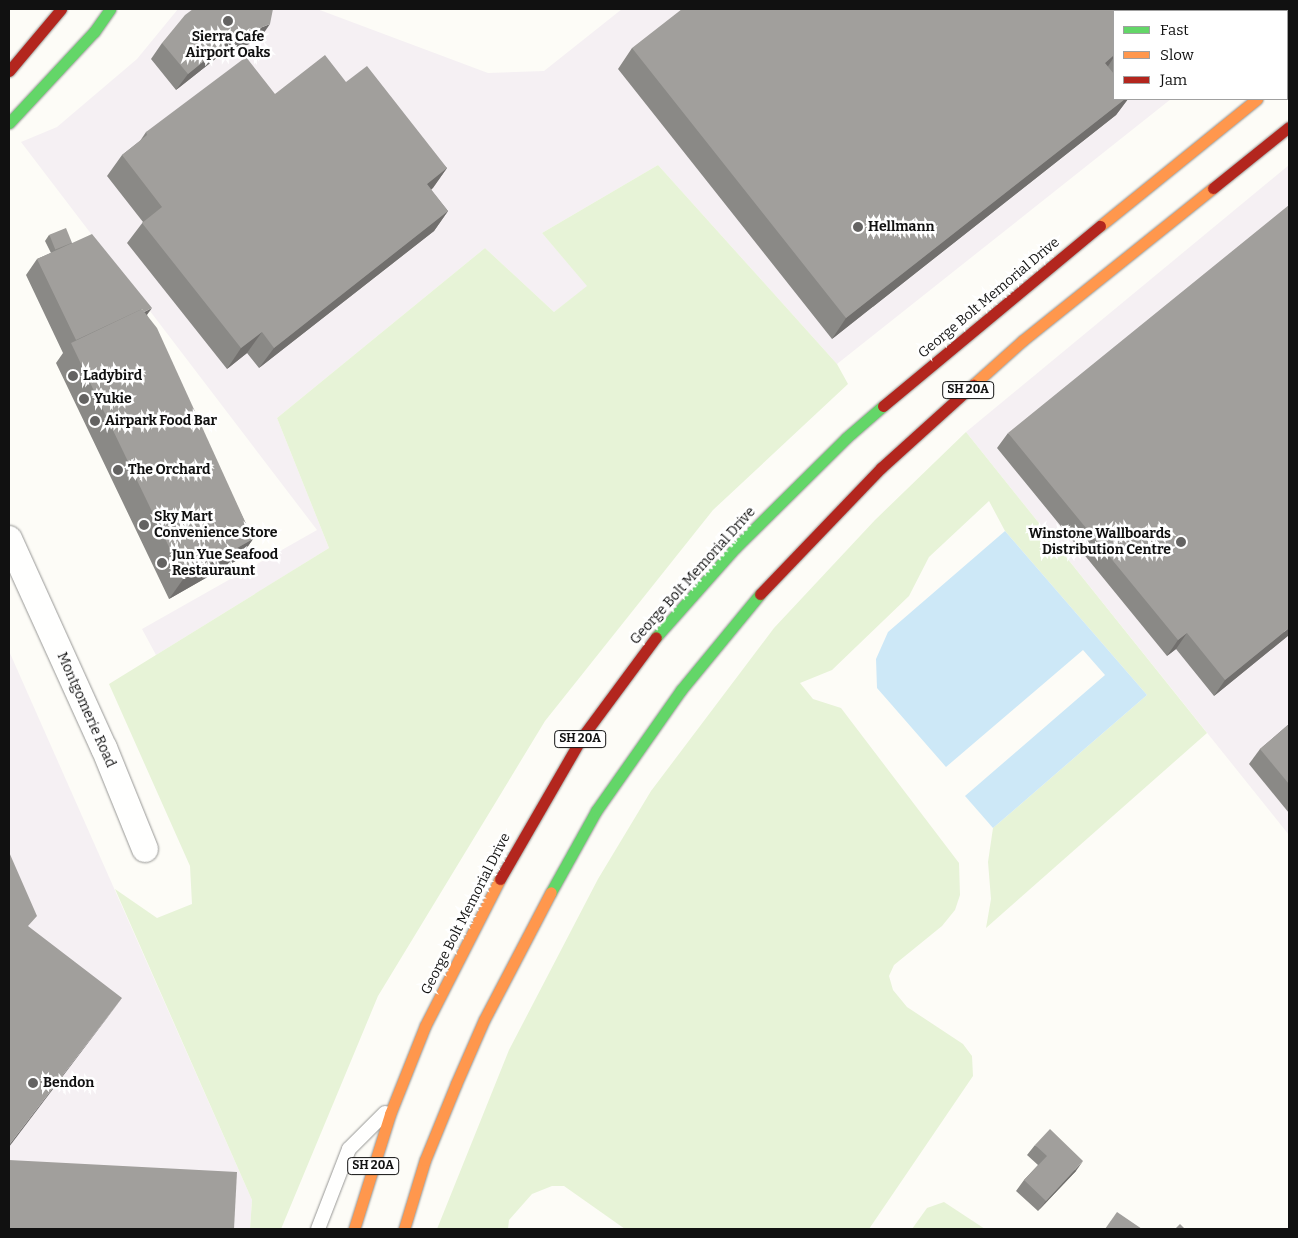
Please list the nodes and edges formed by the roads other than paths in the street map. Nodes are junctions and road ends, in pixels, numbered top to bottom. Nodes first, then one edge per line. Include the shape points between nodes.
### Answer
1 (61, 9) edge
2 (110, 9) edge
3 (9, 71) edge
4 (1257, 100) edge
5 (9, 123) edge
6 (1289, 127) edge
7 (9, 538) edge
8 (16, 563) edge
9 (145, 849) dead end
10 (394, 1104) junction
11 (318, 1229) edge
12 (354, 1229) edge
13 (404, 1229) edge

1 - 3 main road
2 - 5 main road via 94,32
4 - 10 main road, George Bolt Memorial Drive / SH 20A via 975,328 846,438 735,548 660,632 582,737 522,837 425,1026
6 - 13 main road, SH 20A via 1022,341 881,468 778,572 687,683 596,811 533,925 484,1020 456,1084 425,1160
7 - 8 street, Montgomerie Road
8 - 9 street, Montgomerie Road via 46,616
10 - 11 lane via 349,1149
10 - 12 main road, George Bolt Memorial Drive / SH 20A

